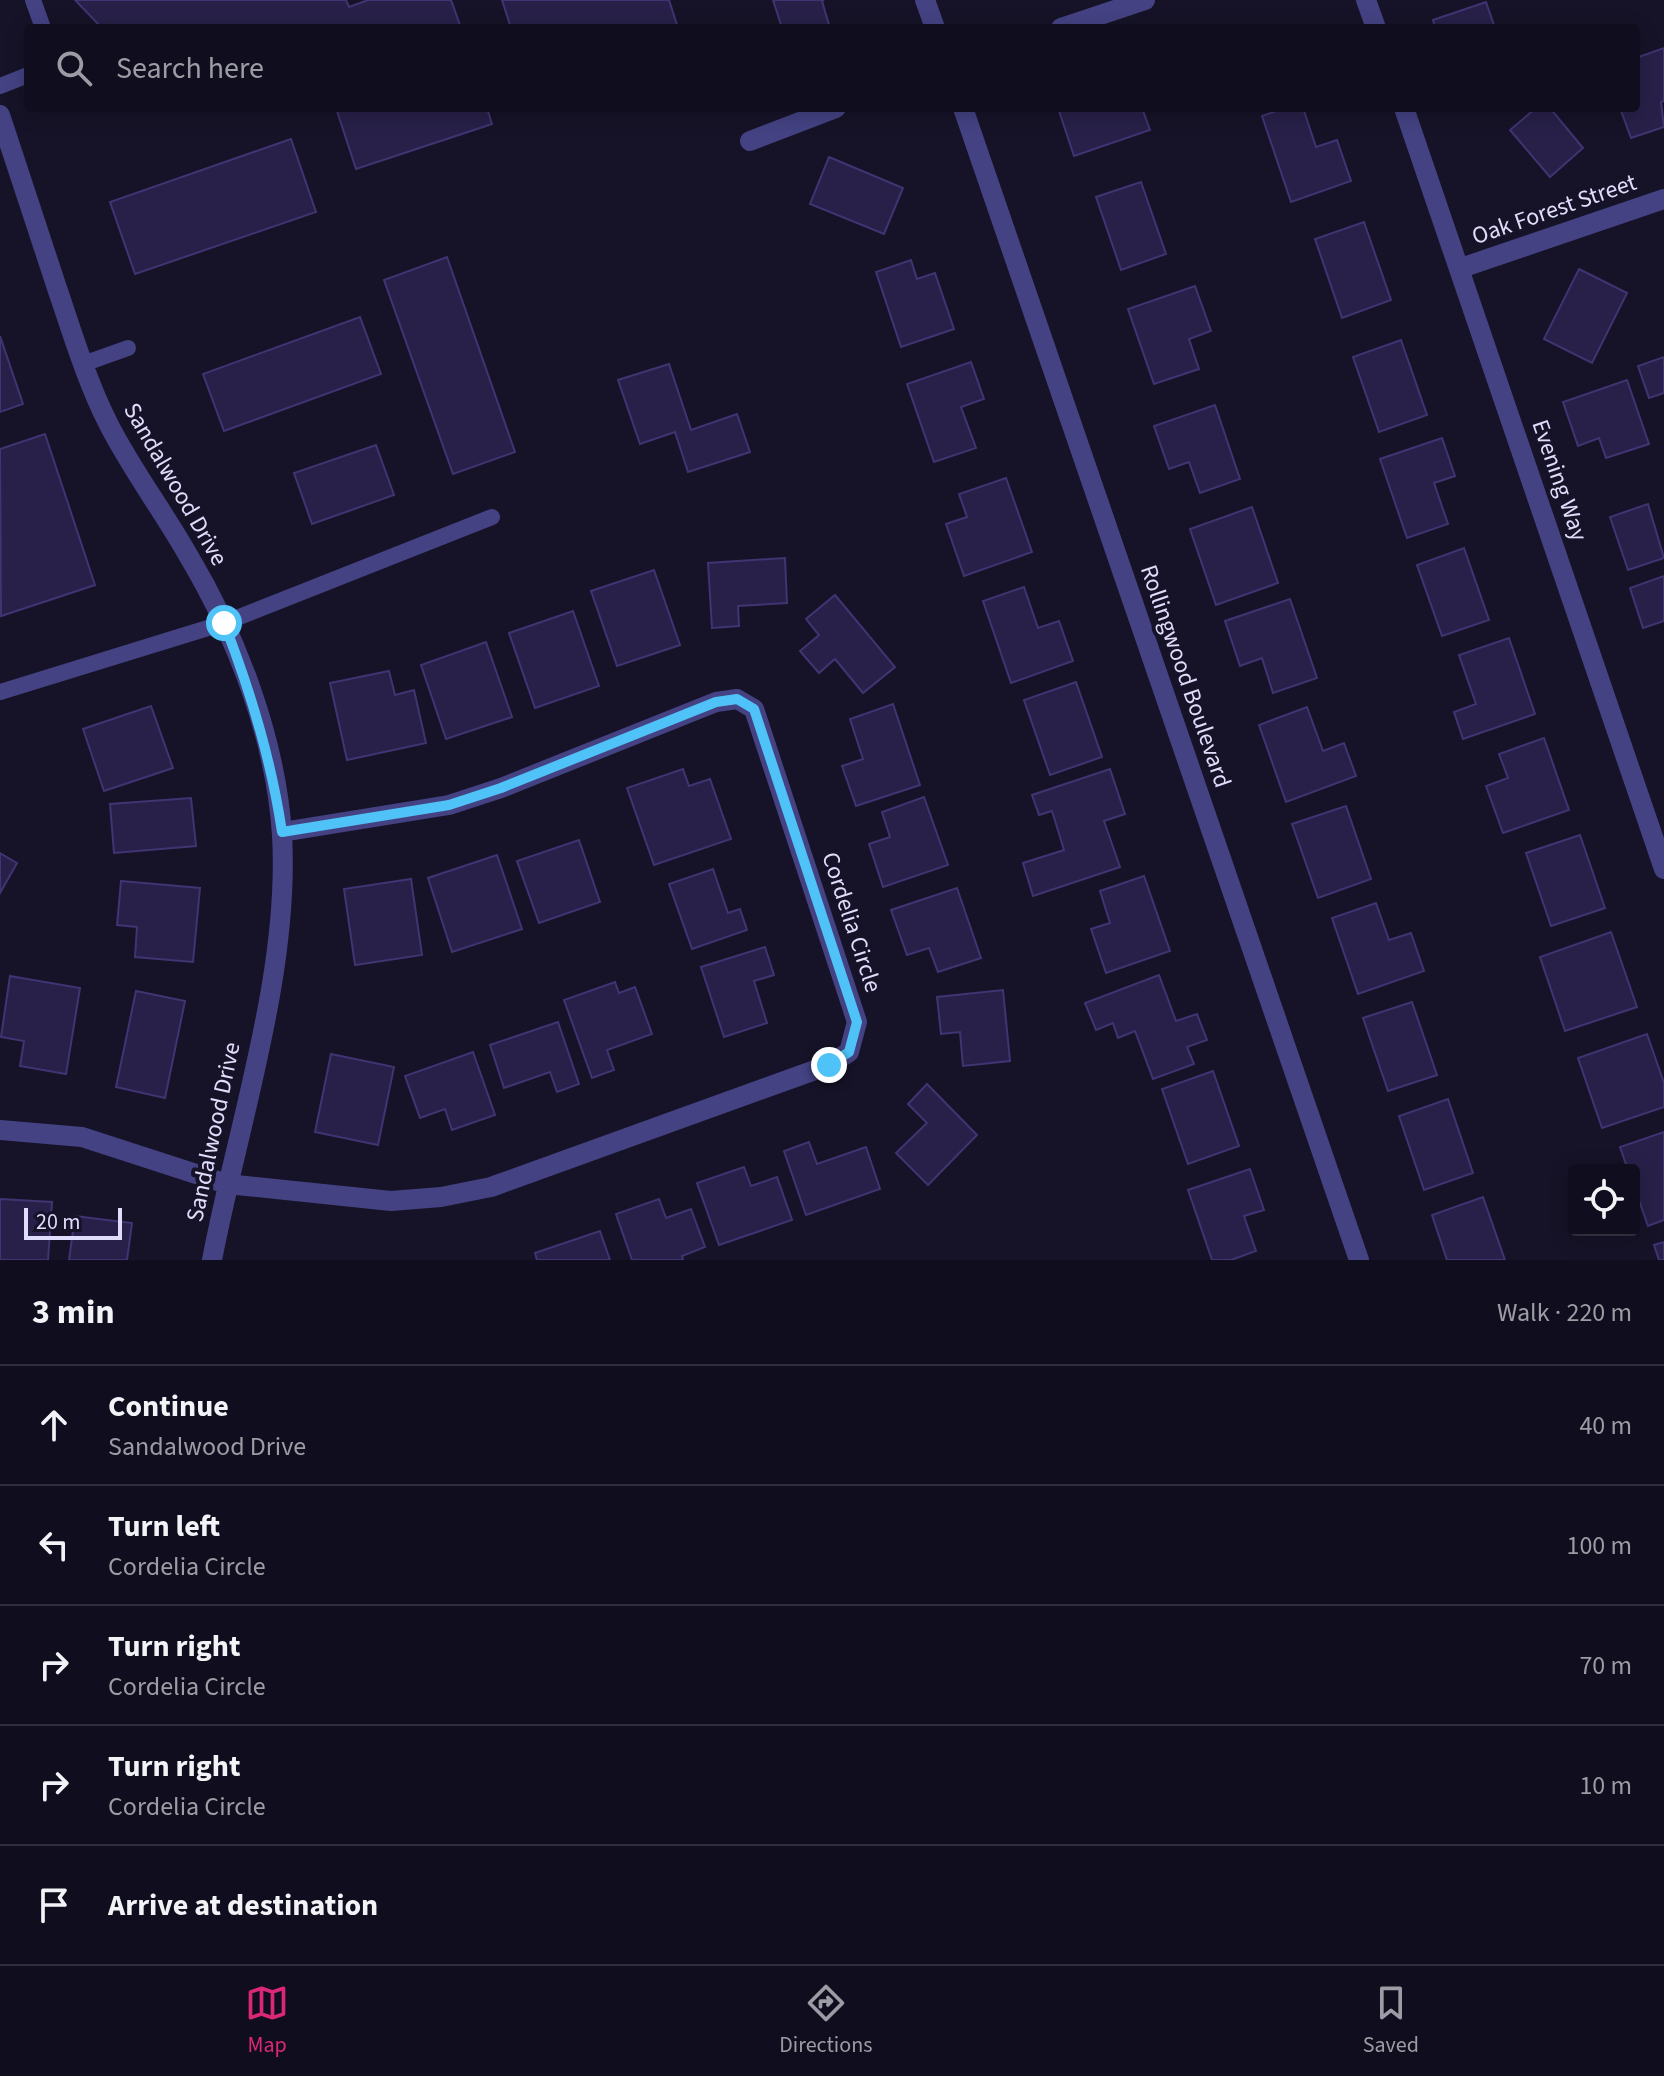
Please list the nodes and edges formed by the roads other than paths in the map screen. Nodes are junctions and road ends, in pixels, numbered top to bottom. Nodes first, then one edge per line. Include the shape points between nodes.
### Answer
1 (33, 0) edge
2 (925, 0) edge
3 (1145, 0) edge
4 (1366, 0) edge
5 (42, 24) edge
6 (934, 24) edge
7 (1073, 24) edge
8 (1375, 24) edge
9 (24, 77) edge
10 (0, 86) edge
11 (826, 112) edge
12 (964, 112) edge
13 (1405, 112) edge
14 (0, 115) edge
15 (750, 141) dead end
16 (1664, 199) edge
17 (1461, 268) junction
18 (128, 348) dead end
19 (83, 364) junction
20 (492, 517) dead end
21 (224, 623) junction
22 (0, 692) edge
23 (282, 832) junction
24 (1664, 869) edge
25 (0, 1130) edge
26 (227, 1184) junction
27 (212, 1260) edge
28 (1359, 1260) edge

1 - 5 lane
2 - 6 street
3 - 7 street
4 - 8 street
9 - 10 lane
11 - 15 street
12 - 28 street, Rollingwood Boulevard
13 - 17 street, Evening Way
14 - 19 street, Sandalwood Drive
16 - 17 street, Oak Forest Street
17 - 24 street, Evening Way
18 - 19 lane
19 - 21 street, Sandalwood Drive via 108,424 189,555
20 - 21 lane
21 - 22 lane
21 - 23 street, Sandalwood Drive via 253,698 274,775
23 - 26 street, Sandalwood Drive via 275,969
23 - 26 street, Cordelia Circle via 449,805 716,702 737,699 754,709 857,1022 849,1052 829,1065 491,1187 391,1201
25 - 26 street via 82,1137
26 - 27 street, Sandalwood Drive

